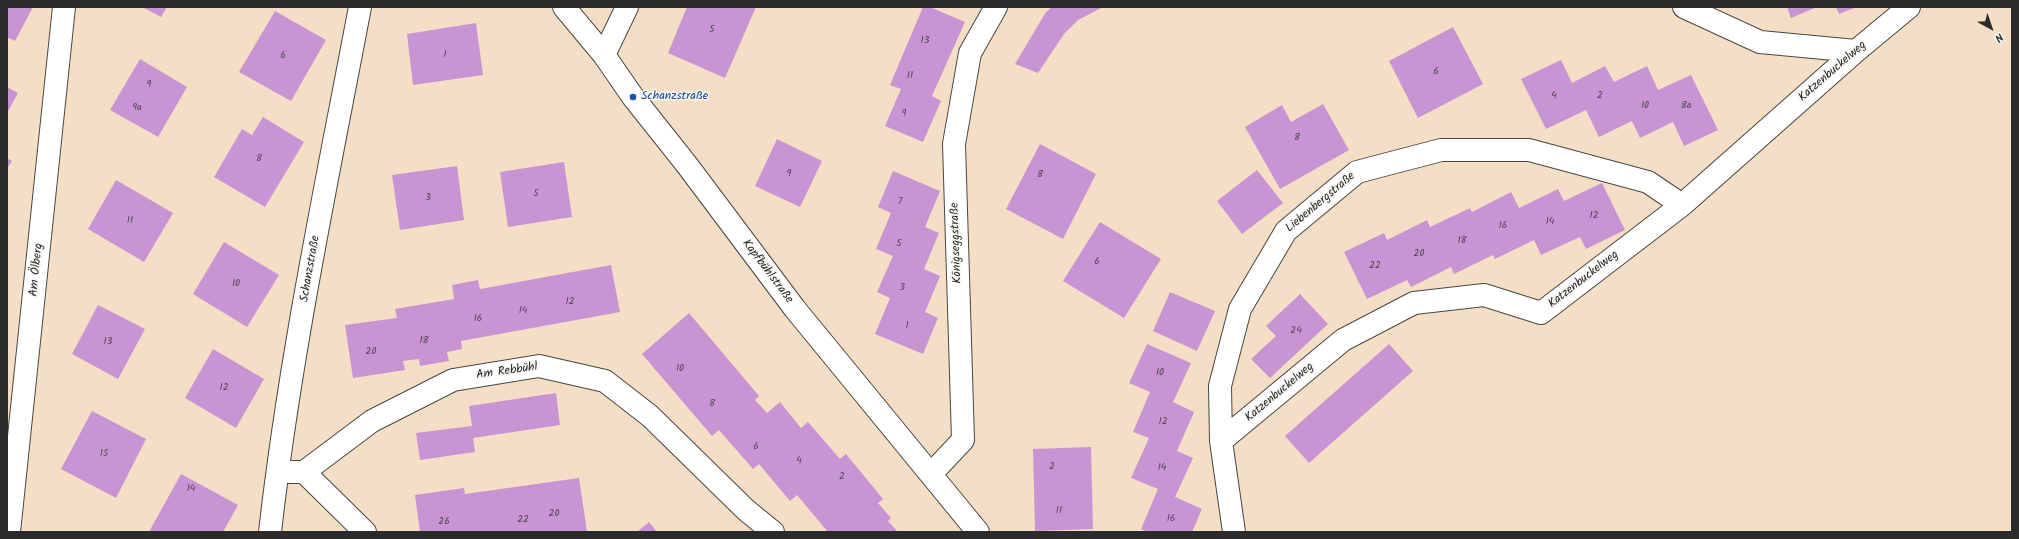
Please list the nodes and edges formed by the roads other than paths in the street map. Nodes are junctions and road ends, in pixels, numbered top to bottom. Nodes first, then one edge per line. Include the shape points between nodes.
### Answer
1 (64, 7) edge
2 (360, 7) edge
3 (564, 7) edge
4 (627, 7) edge
5 (996, 7) edge
6 (1684, 7) edge
7 (1909, 7) edge
8 (1856, 51) junction
9 (604, 55) junction
10 (1682, 205) junction
11 (1221, 442) junction
12 (277, 472) junction
13 (304, 472) junction
14 (931, 474) junction
15 (9, 532) edge
16 (270, 532) edge
17 (366, 532) edge
18 (773, 532) edge
19 (978, 532) edge
20 (1234, 532) edge

1 - 15 street, Am Ölberg
2 - 12 street, Schanzstraße via 312,260
3 - 9 street, Kapfbühlstraße
4 - 9 street
5 - 14 street, Königseggstraße via 970,53 954,144 963,440
6 - 8 street via 1760,42
7 - 8 street, Katzenbuckelweg
8 - 10 street, Katzenbuckelweg
9 - 14 street, Kapfbühlstraße via 632,97 687,165 795,309
10 - 11 street, Katzenbuckelweg via 1541,313 1484,295 1414,303 1343,340
10 - 11 street, Liebenbergstraße via 1648,182 1529,150 1441,150 1357,172 1286,230 1240,309 1220,386
11 - 20 street, Liebenbergstraße
12 - 13 street
12 - 16 street, Schanzstraße
13 - 17 street
13 - 18 street, Am Rebbühl via 372,421 452,380 539,366 605,381 650,416 746,510
14 - 19 street, Kapfbühlstraße

